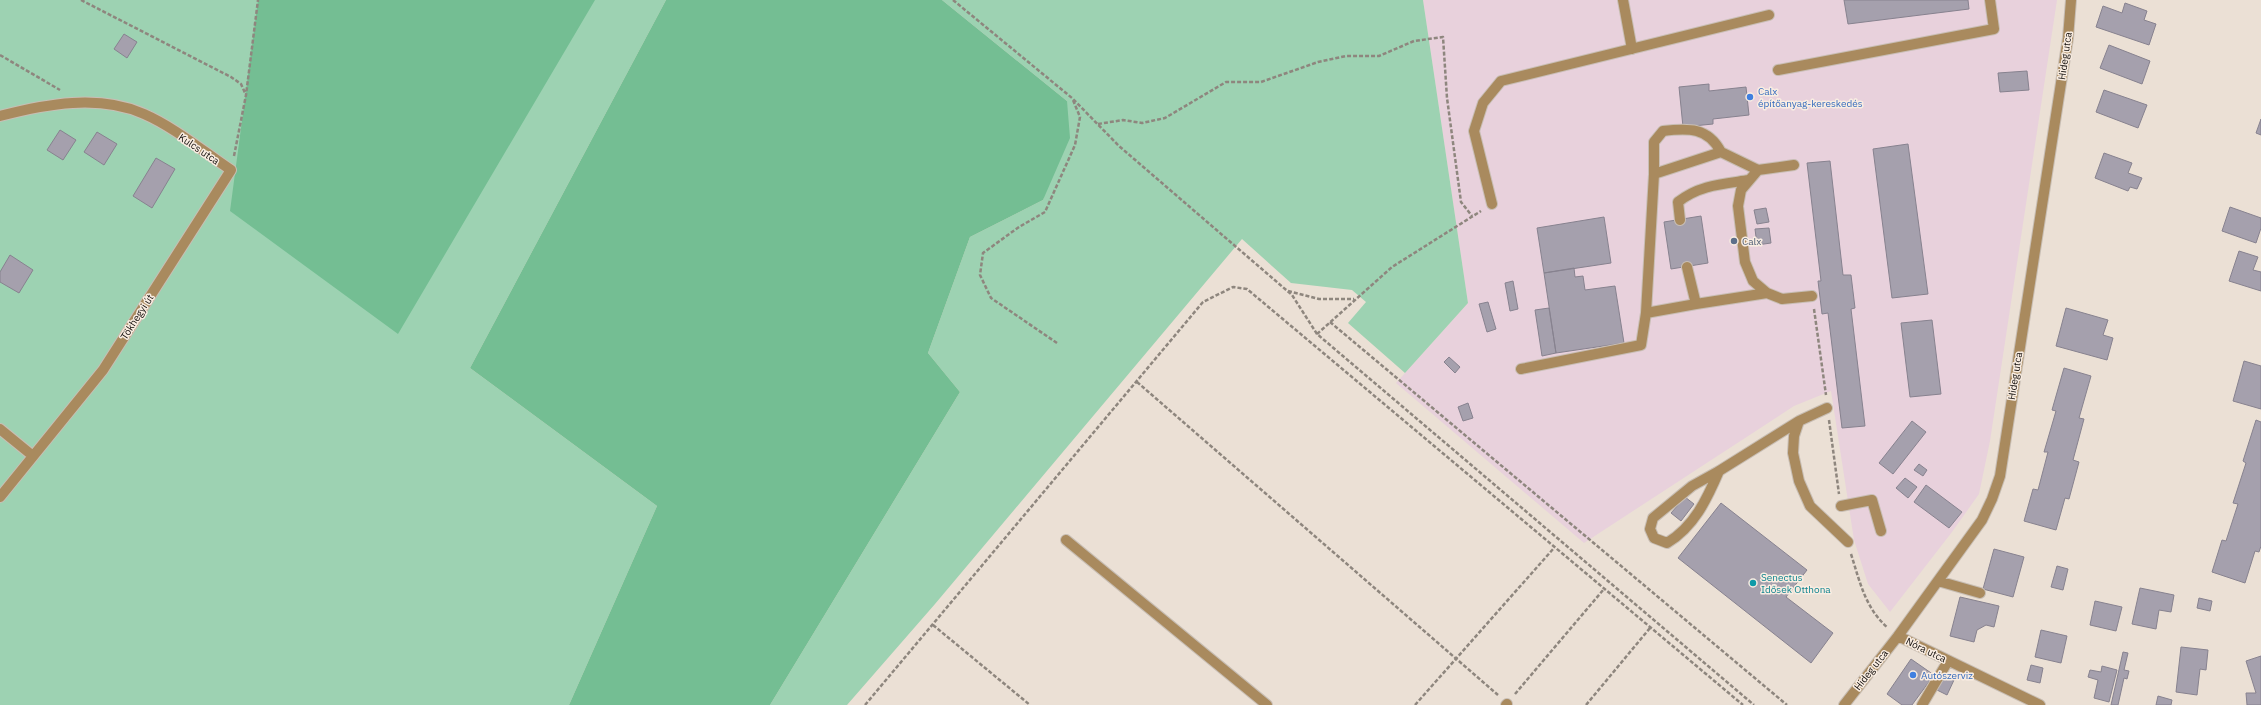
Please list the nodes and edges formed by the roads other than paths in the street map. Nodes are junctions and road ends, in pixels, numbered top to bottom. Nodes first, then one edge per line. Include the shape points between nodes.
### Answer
1 (1622, 0) edge
2 (1990, 0) edge
3 (2071, 0) edge
4 (1769, 15) dead end
5 (1632, 49) junction
6 (1778, 70) dead end
7 (0, 116) edge
8 (1721, 152) junction
9 (1794, 165) dead end
10 (231, 170) joint
11 (1758, 170) junction
12 (1654, 174) junction
13 (1749, 180) junction
14 (1492, 204) road end
15 (1680, 220) dead end
16 (1687, 267) dead end
17 (1767, 294) junction
18 (1812, 296) road end
19 (1696, 304) junction
20 (1646, 313) junction
21 (1521, 369) dead end
22 (1827, 408) road end
23 (1799, 421) junction
24 (0, 429) edge
25 (33, 456) junction
26 (1719, 471) junction
27 (0, 497) edge
28 (1840, 506) road end
29 (1881, 532) dead end
30 (1066, 540) dead end
31 (1848, 542) road end
32 (1938, 581) junction
33 (1980, 593) dead end
34 (1898, 636) junction
35 (1948, 661) junction
36 (1267, 705) edge
37 (1844, 705) edge
38 (1922, 705) edge
39 (2040, 705) edge

1 - 5 street
2 - 6 street via 1994,29
3 - 32 street, Hideg utca via 2068,38 2000,476 1982,520
4 - 5 street
5 - 14 street via 1501,81 1483,103 1474,130
7 - 10 street, Kulcs utca via 33,107 97,102 125,107 159,122
8 - 11 street
8 - 12 street
8 - 12 street via 1705,133 1682,129 1663,131 1654,142
9 - 11 street
10 - 25 street, Tökhegyi út via 104,370
11 - 13 street
12 - 20 street
13 - 15 street via 1704,187 1689,193 1678,202
13 - 17 street via 1741,190 1738,206 1745,262 1753,282
16 - 19 street
17 - 18 street via 1782,298
17 - 19 street
19 - 20 street
20 - 21 street via 1641,345
22 - 23 street
23 - 26 street
23 - 31 street via 1794,436 1793,453 1810,506
24 - 25 street
25 - 27 street, Tökhegyi út
26 - 26 street via 1692,486 1653,518 1650,529 1654,538 1667,542 1684,530 1707,498
28 - 29 street via 1872,500
30 - 36 street
32 - 33 street
32 - 34 street, Hideg utca
34 - 35 street, Nóra utca
34 - 37 street, Hideg utca
35 - 38 street
35 - 39 street, Nóra utca

